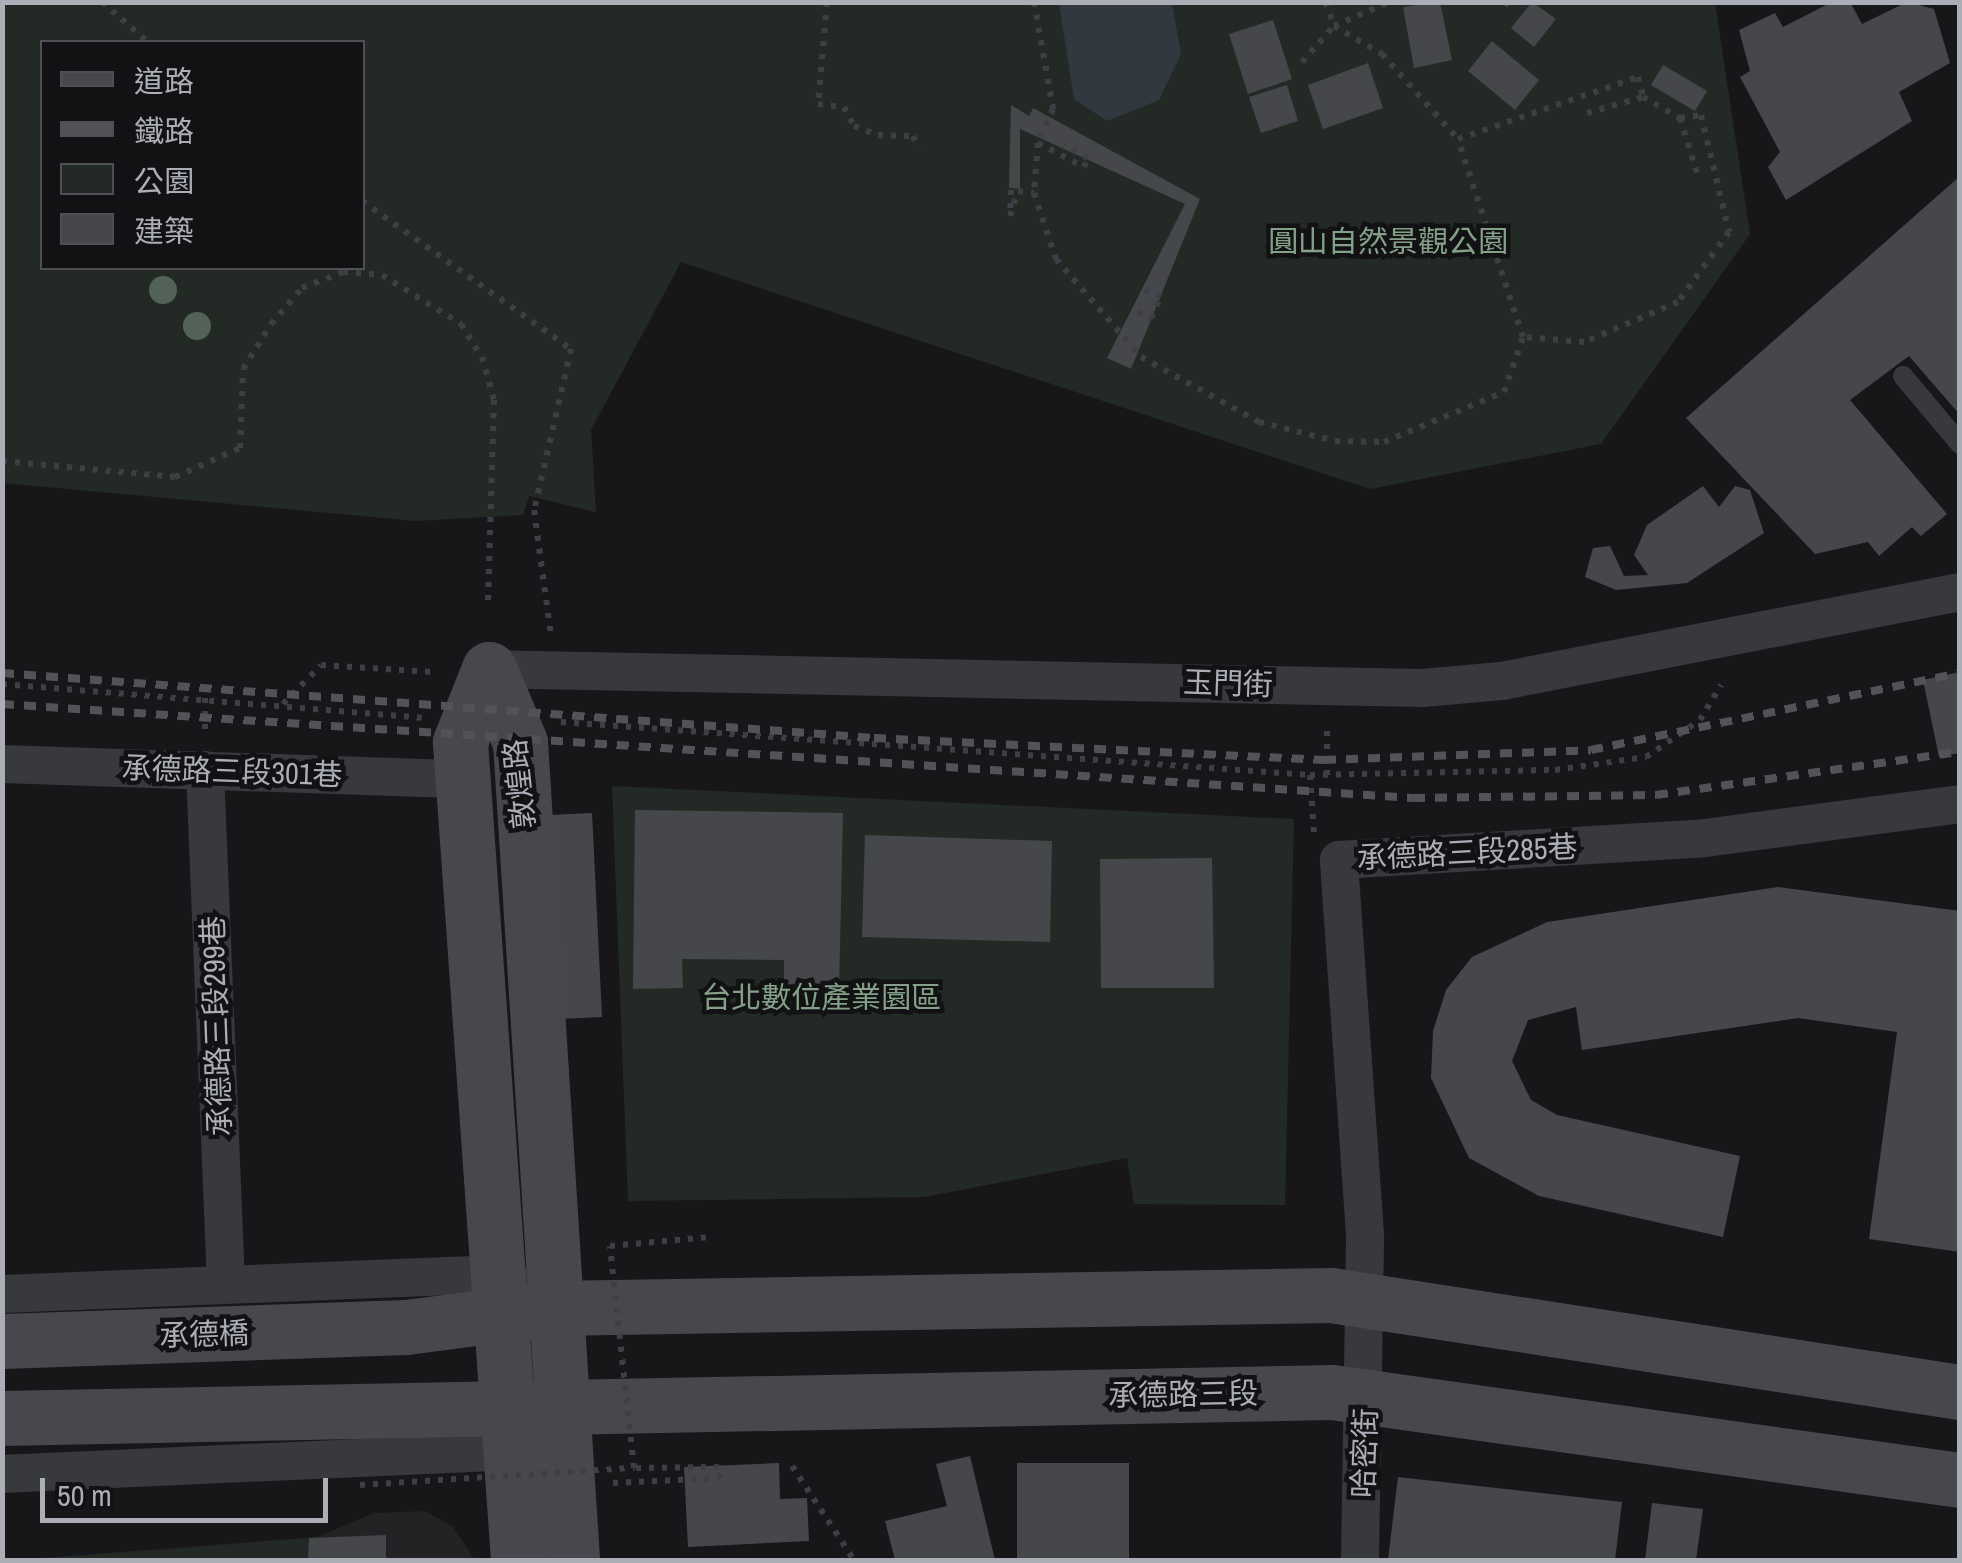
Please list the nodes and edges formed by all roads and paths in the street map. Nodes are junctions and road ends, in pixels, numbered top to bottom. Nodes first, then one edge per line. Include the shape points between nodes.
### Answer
1 (102, 2) edge
2 (827, 2) edge
3 (1034, 2) edge
4 (1325, 2) edge
5 (1388, 2) edge
6 (1506, 2) edge
7 (1513, 8) dead end
8 (1334, 26) junction
9 (146, 40) edge
10 (1302, 62) dead end
11 (1643, 96) junction
12 (1587, 113) dead end
13 (1680, 118) junction
14 (1458, 139) junction
15 (1038, 142) junction
16 (1064, 146) dead end
17 (918, 148) dead end
18 (1698, 176) dead end
19 (1011, 190) dead end
20 (1034, 193) junction
21 (365, 203) edge
22 (1142, 289) dead end
23 (1138, 312) dead end
24 (1523, 337) junction
25 (1903, 376) dead end
26 (1960, 444) edge
27 (2, 460) edge
28 (1960, 592) edge
29 (488, 603) dead end
30 (552, 648) dead end
31 (489, 670) junction
32 (434, 672) dead end
33 (2, 684) edge
34 (1721, 684) dead end
35 (284, 704) junction
36 (422, 714) dead end
37 (554, 722) dead end
38 (1327, 729) dead end
39 (2, 764) edge
40 (205, 770) junction
41 (1310, 775) junction
42 (1326, 775) junction
43 (461, 779) junction
44 (1960, 804) edge
45 (1338, 860) junction
46 (710, 1240) dead end
47 (226, 1283) junction
48 (2, 1294) edge
49 (518, 1301) junction
50 (406, 1328) joint
51 (2, 1341) edge
52 (1366, 1346) junction
53 (1960, 1392) edge
54 (2, 1418) edge
55 (526, 1419) junction
56 (792, 1466) dead end
57 (634, 1468) junction
58 (2, 1474) edge
59 (1960, 1480) edge
60 (613, 1484) dead end
61 (360, 1485) dead end
62 (518, 1560) edge
63 (572, 1560) edge
64 (854, 1560) edge
65 (1360, 1560) edge

1 - 9 path
2 - 17 path via 818,104 844,107 854,126 878,135 914,136
3 - 15 path via 1053,110
4 - 8 path
5 - 8 path
6 - 7 path
8 - 10 path
8 - 14 path via 1382,54
11 - 12 path
11 - 13 path
11 - 14 path via 1638,77
13 - 18 path
13 - 24 path via 1701,115 1729,232 1678,302 1584,342
14 - 24 path
15 - 16 path via 1084,166 1088,158
15 - 20 path
19 - 20 path via 1010,216 1018,192
20 - 24 path via 1056,259 1102,321 1141,357 1260,422 1335,442 1414,434 1504,392
21 - 30 path via 570,348 534,510
22 - 23 path via 1161,298 1151,318
25 - 26 lane
27 - 29 path via 175,477 240,448 243,368 271,324 302,288 343,272 382,275 461,324 482,357 494,400
28 - 31 street, 玉門街 via 1502,681 1422,688
31 - 43 main road, 敦煌路 via 460,742
31 - 49 main road, 敦煌路 via 520,742
32 - 35 path via 321,665
33 - 35 path
34 - 42 path via 1700,720 1646,757 1555,770
35 - 36 path
37 - 41 path
38 - 42 path
39 - 40 street, 承德路三段301巷
40 - 43 street, 承德路三段301巷
40 - 47 street, 承德路三段299巷
41 - 42 path
41 - 45 path via 1313,833
43 - 49 main road, 敦煌路
44 - 45 street, 承德路三段285巷 via 1705,838
45 - 52 street, 承德路三段285巷
46 - 57 path, bridge via 610,1246
47 - 48 street
47 - 49 street
49 - 50 main road, 承德路三段
49 - 52 main road, 承德路三段
49 - 55 main road, 敦煌路
50 - 51 main road, 承德橋
52 - 53 main road, 承德路三段
52 - 55 main road, 承德路三段
52 - 59 main road, 承德路三段
52 - 65 street, 哈密街
54 - 55 main road, 承德路三段 via 399,1404
55 - 58 street
55 - 62 main road, 敦煌路
55 - 63 main road, 敦煌路
56 - 64 path
57 - 60 path via 720,1467 720,1478
57 - 61 path, bridge

